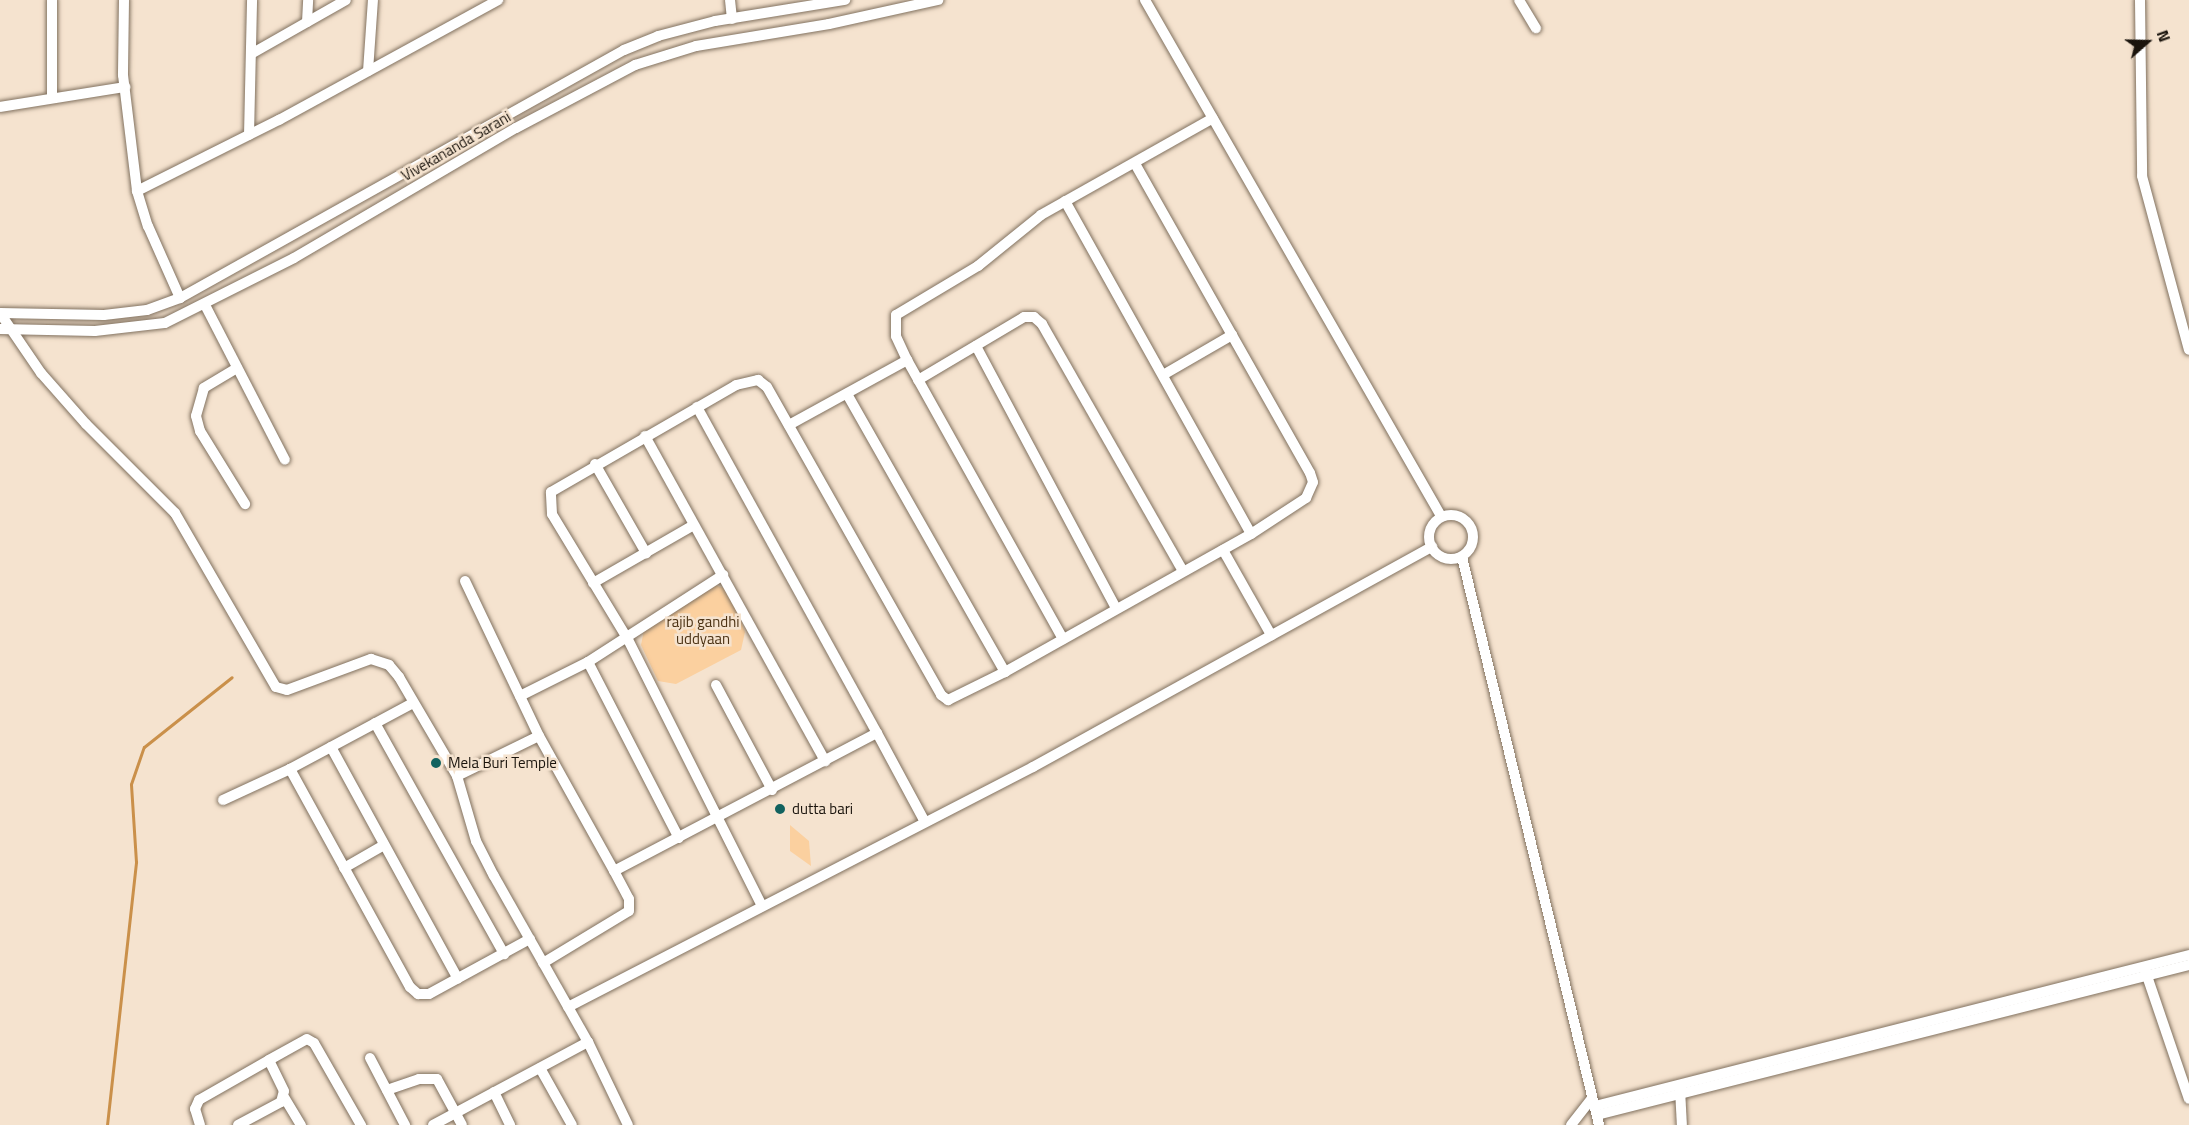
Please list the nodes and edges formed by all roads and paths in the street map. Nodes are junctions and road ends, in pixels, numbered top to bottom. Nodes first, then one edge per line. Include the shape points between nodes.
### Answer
1 (52, 0) edge
2 (124, 0) edge
3 (252, 0) edge
4 (308, 0) edge
5 (346, 0) edge
6 (372, 0) edge
7 (498, 0) edge
8 (730, 0) edge
9 (938, 0) edge
10 (1145, 0) edge
11 (1519, 0) edge
12 (2140, 0) edge
13 (841, 1) edge
14 (732, 18) junction
15 (307, 22) junction
16 (1536, 28) dead end
17 (251, 54) junction
18 (368, 70) junction
19 (125, 87) junction
20 (52, 98) junction
21 (0, 107) edge
22 (1213, 118) junction
23 (249, 135) junction
24 (1135, 164) junction
25 (418, 165) junction
26 (426, 180) junction
27 (137, 191) junction
28 (1065, 201) junction
29 (180, 298) junction
30 (205, 305) junction
31 (0, 313) edge
32 (0, 329) edge
33 (12, 329) junction
34 (1232, 335) junction
35 (976, 345) junction
36 (2189, 350) edge
37 (907, 360) junction
38 (237, 368) junction
39 (1163, 375) junction
40 (918, 380) junction
41 (847, 394) junction
42 (697, 407) junction
43 (789, 424) junction
44 (645, 436) junction
45 (285, 460) dead end
46 (595, 464) junction
47 (245, 504) dead end
48 (1441, 516) junction
49 (694, 525) junction
50 (1251, 534) junction
51 (1431, 547) junction
52 (1222, 550) junction
53 (646, 553) junction
54 (1462, 556) junction
55 (1183, 571) junction
56 (723, 575) junction
57 (465, 581) dead end
58 (593, 583) junction
59 (1116, 608) junction
60 (1271, 635) junction
61 (627, 638) junction
62 (1063, 639) junction
63 (588, 662) junction
64 (1005, 672) junction
65 (716, 685) dead end
66 (520, 696) junction
67 (413, 703) junction
68 (375, 723) junction
69 (877, 733) junction
70 (539, 736) junction
71 (331, 747) junction
72 (825, 760) junction
73 (290, 770) junction
74 (456, 776) junction
75 (772, 790) junction
76 (223, 800) dead end
77 (719, 817) junction
78 (925, 822) junction
79 (679, 838) junction
80 (384, 845) junction
81 (344, 868) junction
82 (614, 871) junction
83 (762, 906) junction
84 (530, 939) junction
85 (504, 954) junction
86 (2189, 955) edge
87 (543, 963) junction
88 (2189, 966) edge
89 (2145, 971) junction
90 (458, 979) junction
91 (568, 1006) junction
92 (588, 1042) junction
93 (370, 1058) dead end
94 (268, 1060) junction
95 (540, 1068) junction
96 (387, 1090) junction
97 (1680, 1090) junction
98 (494, 1092) junction
99 (284, 1098) junction
100 (2189, 1099) edge
101 (1596, 1111) edge
102 (455, 1113) junction
103 (245, 1123) edge
104 (200, 1125) edge
105 (301, 1125) edge
106 (361, 1125) edge
107 (405, 1125) edge
108 (433, 1125) edge
109 (462, 1125) edge
110 (510, 1125) edge
111 (572, 1125) edge
112 (628, 1125) edge
113 (1571, 1125) edge
114 (1682, 1125) edge

1 - 20 street
2 - 19 street
3 - 17 street
4 - 15 street
5 - 15 street
6 - 18 street
7 - 18 street
8 - 14 street
9 - 26 street, Vivekananda Sarani via 829,24 696,46 635,65
10 - 22 street
11 - 16 street
12 - 36 street via 2142,176
13 - 14 street, Vivekananda Sarani
14 - 25 street, Vivekananda Sarani via 658,36 624,50
15 - 17 street
17 - 23 street
18 - 23 street
19 - 20 street
19 - 27 street
20 - 21 street
22 - 24 street
22 - 48 street
23 - 27 street
24 - 28 street
24 - 34 street
25 - 26 street
25 - 29 street, Vivekananda Sarani
26 - 30 street, Vivekananda Sarani
27 - 29 street
28 - 37 street via 1033,221 978,266 903,308 894,323
28 - 39 street
29 - 31 street, Vivekananda Sarani via 147,310 104,315
30 - 33 street, Vivekananda Sarani via 165,323 126,330
30 - 38 street
31 - 33 street
32 - 33 street, Vivekananda Sarani
33 - 67 street via 41,373 86,424 175,513 276,687 287,690 371,659 389,665
34 - 39 street
34 - 50 street via 1312,482 1306,498
35 - 40 street
35 - 55 street via 1024,317 1034,317 1042,324
35 - 59 street
37 - 40 street
37 - 41 street
38 - 45 street
38 - 47 street via 204,388 196,416 200,431
39 - 50 street
40 - 62 street
41 - 43 street
41 - 64 street
42 - 43 street via 736,385 758,380 767,387
42 - 44 street
42 - 69 street
43 - 64 street via 941,695 948,700 956,698
44 - 46 street
44 - 49 street
46 - 53 street
46 - 58 street via 559,484 551,492 549,502 552,514
48 - 51 street via 1430,530
48 - 54 street via 1458,515 1471,526 1473,543
49 - 53 street
49 - 56 street
50 - 52 street
51 - 54 street via 1445,558
51 - 60 street
52 - 55 street
52 - 60 street
53 - 58 street
54 - 101 street
55 - 59 street
56 - 61 street
56 - 72 street
57 - 66 street
58 - 61 street
59 - 62 street
60 - 78 street
61 - 63 street
61 - 77 street
62 - 64 street
63 - 66 street
63 - 79 street
65 - 75 street
66 - 70 street
67 - 68 street
67 - 74 street
68 - 71 street
68 - 85 street
69 - 72 street
69 - 78 street
70 - 74 street
70 - 82 street
71 - 73 street
71 - 80 street
72 - 75 street
73 - 76 street
73 - 81 street
74 - 84 street via 476,841
75 - 77 street
77 - 79 street
77 - 83 street
78 - 83 street
79 - 82 street
80 - 81 street
80 - 90 street
81 - 90 street via 410,987 418,994 429,994
82 - 87 street via 629,899 629,911
83 - 91 street
84 - 85 street
84 - 87 street
85 - 90 street
86 - 89 street
87 - 91 street
88 - 89 street
89 - 97 street
89 - 100 street
91 - 92 street
92 - 95 street
92 - 112 street
93 - 96 street
94 - 99 street
94 - 104 street via 199,1100 195,1109
94 - 106 street via 300,1040 314,1043
95 - 98 street
95 - 111 street
96 - 102 street via 419,1079 436,1079
96 - 107 street
97 - 101 street
97 - 114 street
98 - 102 street
98 - 110 street
99 - 103 street
99 - 105 street
101 - 113 street
102 - 108 street
102 - 109 street

